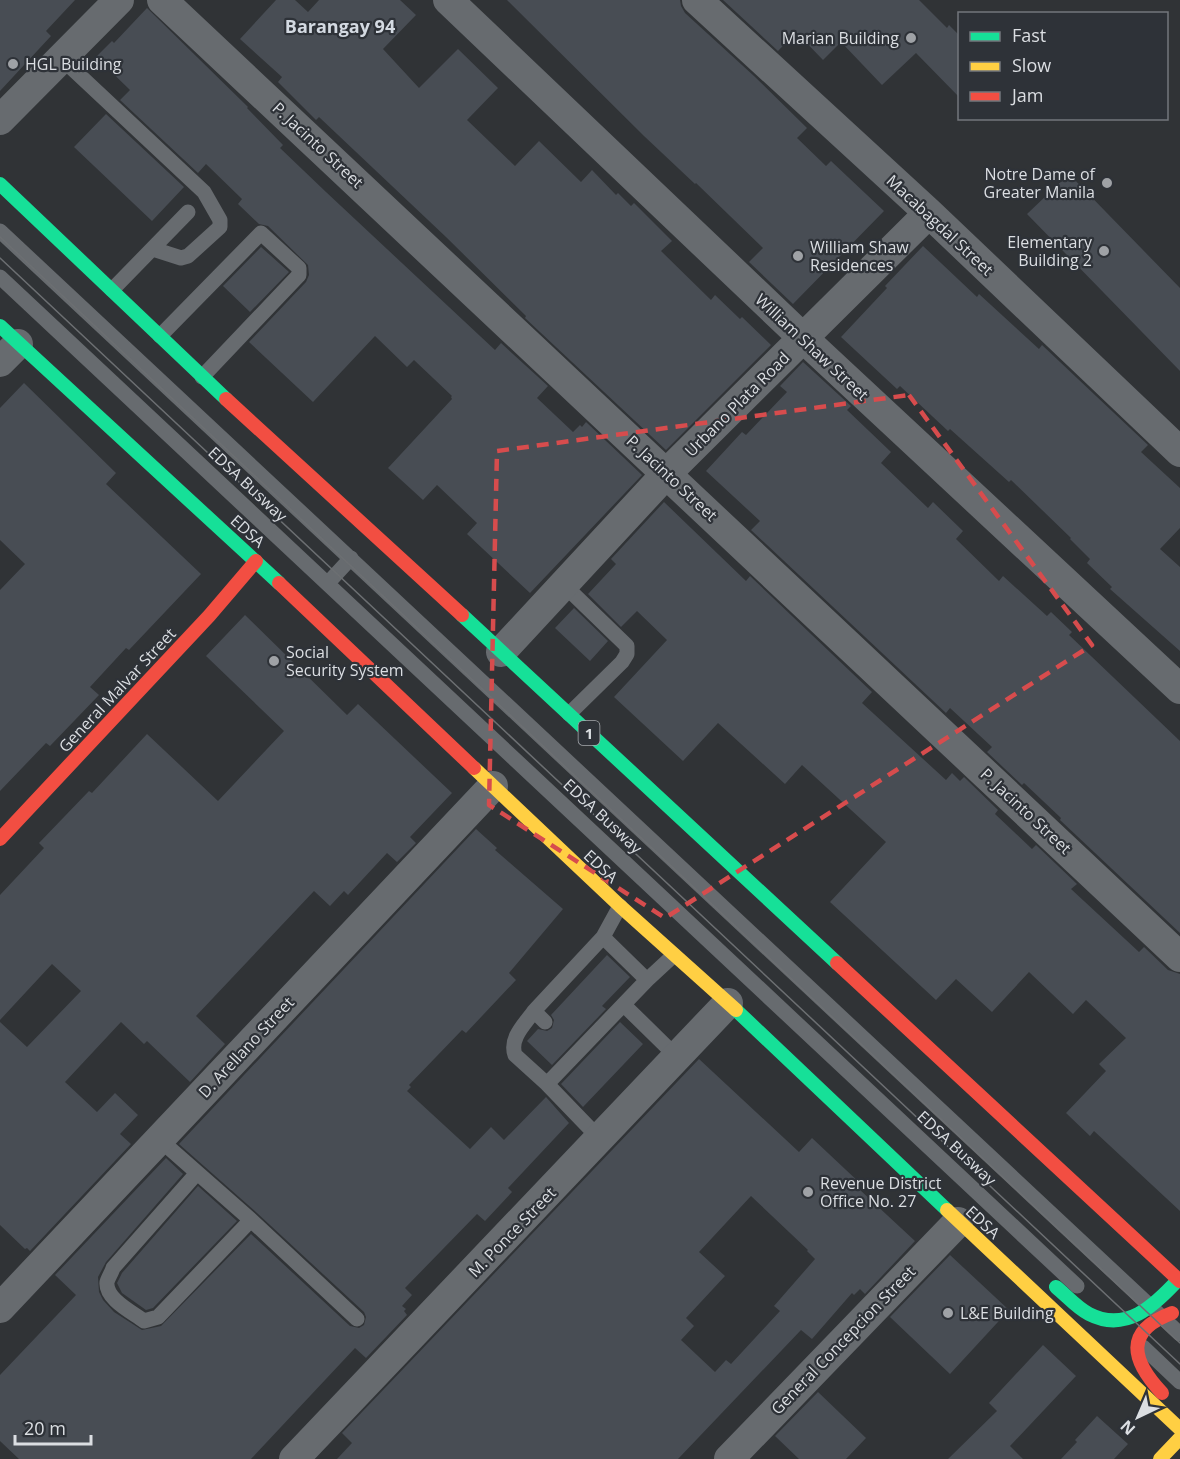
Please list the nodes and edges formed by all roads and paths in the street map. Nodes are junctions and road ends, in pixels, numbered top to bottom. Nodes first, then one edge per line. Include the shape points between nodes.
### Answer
1 (119, 0) edge
2 (162, 0) edge
3 (448, 0) edge
4 (697, 0) edge
5 (61, 58) junction
6 (0, 120) edge
7 (0, 184) edge
8 (188, 212) dead end
9 (929, 213) junction
10 (0, 231) edge
11 (153, 249) junction
12 (0, 277) edge
13 (112, 291) junction
14 (160, 336) junction
15 (803, 338) junction
16 (6, 344) edge
17 (202, 377) junction
18 (1180, 452) edge
19 (668, 473) junction
20 (351, 558) junction
21 (256, 561) junction
22 (328, 583) junction
23 (564, 585) junction
24 (501, 652) junction
25 (1180, 689) edge
26 (569, 714) junction
27 (493, 786) junction
28 (0, 839) edge
29 (620, 906) junction
30 (603, 937) junction
31 (680, 950) junction
32 (1180, 957) edge
33 (647, 980) junction
34 (724, 990) junction
35 (624, 1005) junction
36 (678, 1058) junction
37 (825, 1075) dead end
38 (547, 1084) junction
39 (159, 1139) junction
40 (600, 1139) junction
41 (197, 1173) junction
42 (251, 1220) junction
43 (958, 1222) junction
44 (1044, 1276) dead end
45 (1180, 1280) edge
46 (0, 1308) edge
47 (1180, 1311) edge
48 (1156, 1312) junction
49 (357, 1319) dead end
50 (1115, 1321) junction
51 (1180, 1334) edge
52 (1138, 1342) junction
53 (1180, 1382) edge
54 (1173, 1403) dead end
55 (1180, 1429) edge
56 (1180, 1438) edge
57 (294, 1459) edge
58 (729, 1459) edge
59 (1160, 1459) edge

1 - 5 street
2 - 19 street, P. Jacinto Street
3 - 15 street, William Shaw Street
4 - 9 street, Macabagdal Street
5 - 6 street
5 - 11 lane via 204,192 220,220 220,227 188,256 181,258
7 - 13 main road, 1
8 - 11 lane
9 - 15 street, Urbano Plata Road
9 - 18 street, Macabagdal Street
10 - 20 lane, EDSA Busway
11 - 13 lane
12 - 22 lane, EDSA Busway
13 - 14 main road, 1
14 - 17 main road, 1
14 - 17 lane via 261,233 300,268 299,275
15 - 19 street, Urbano Plata Road
15 - 25 street, William Shaw Street
16 - 21 main road, EDSA
17 - 24 main road, 1
19 - 23 street, Urbano Plata Road
19 - 32 street, P. Jacinto Street
20 - 22 lane
20 - 48 lane, EDSA Busway
21 - 27 main road, EDSA
21 - 28 main road, General Malvar Street
22 - 50 lane, EDSA Busway
23 - 24 street, Urbano Plata Road
23 - 26 lane via 627,646 622,662
24 - 26 main road, 1
26 - 45 main road, 1
27 - 29 main road, EDSA
27 - 39 street, D. Arellano Street
29 - 30 lane
29 - 31 main road, EDSA
30 - 33 lane
30 - 38 lane via 540,1016 516,1037 515,1054
31 - 33 lane
31 - 34 main road, EDSA
33 - 35 lane
34 - 36 street, M. Ponce Street
34 - 37 main road
34 - 43 main road, EDSA
35 - 36 lane
35 - 38 lane via 573,1046
36 - 40 street, M. Ponce Street
38 - 40 lane
39 - 41 lane
39 - 46 street, D. Arellano Street
40 - 57 street, M. Ponce Street
41 - 42 lane
41 - 42 lane via 113,1268 107,1282 116,1300 144,1321 158,1317
42 - 49 lane
43 - 55 main road, EDSA
43 - 58 street, General Concepcion Street
44 - 50 main road via 1089,1314
45 - 48 main road
47 - 48 main road
48 - 50 main road
48 - 51 lane, EDSA Busway
48 - 52 main road
50 - 52 lane, EDSA Busway
52 - 53 lane, EDSA Busway
52 - 54 main road via 1142,1370
56 - 59 main road

